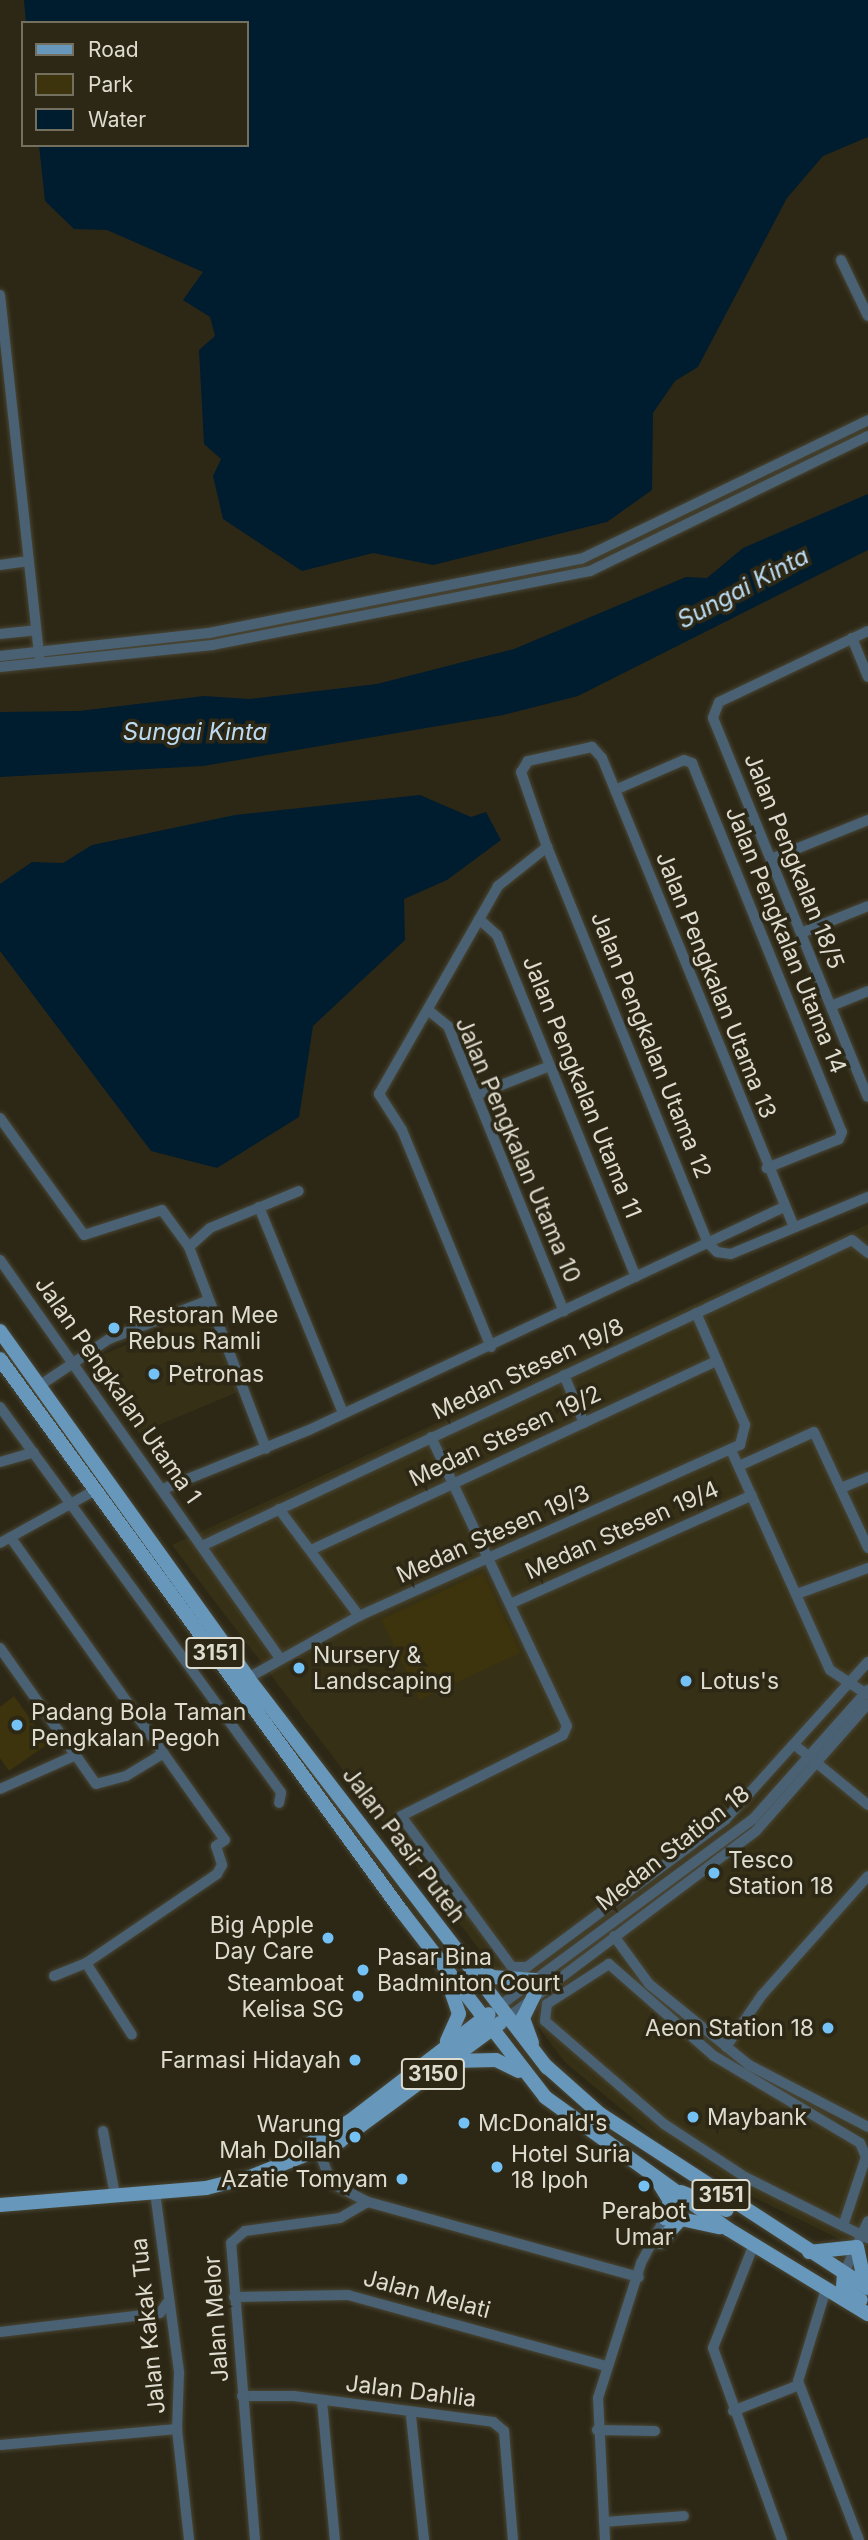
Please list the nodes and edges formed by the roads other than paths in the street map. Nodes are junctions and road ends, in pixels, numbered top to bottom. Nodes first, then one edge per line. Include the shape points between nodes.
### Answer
1 (841, 260) dead end
2 (0, 295) edge
3 (868, 316) edge
4 (14, 418) junction
5 (0, 420) edge
6 (868, 420) edge
7 (868, 436) edge
8 (29, 561) junction
9 (0, 565) edge
10 (36, 630) junction
11 (868, 631) edge
12 (0, 634) edge
13 (852, 638) junction
14 (0, 656) edge
15 (40, 657) junction
16 (0, 667) edge
17 (868, 677) edge
18 (603, 758) joint
19 (615, 790) junction
20 (868, 820) edge
21 (547, 847) junction
22 (771, 859) junction
23 (868, 906) edge
24 (479, 919) junction
25 (802, 933) junction
26 (868, 991) edge
27 (831, 1006) junction
28 (428, 1010) junction
29 (550, 1066) junction
30 (864, 1079) edge
31 (476, 1095) junction
32 (868, 1097) edge
33 (0, 1118) edge
34 (767, 1168) junction
35 (299, 1191) dead end
36 (868, 1197) edge
37 (259, 1207) junction
38 (784, 1207) junction
39 (794, 1227) junction
40 (708, 1243) junction
41 (189, 1247) junction
42 (868, 1253) edge
43 (0, 1260) edge
44 (636, 1277) junction
45 (209, 1300) junction
46 (564, 1311) junction
47 (696, 1313) junction
48 (0, 1331) edge
49 (491, 1347) junction
50 (0, 1359) edge
51 (716, 1361) junction
52 (75, 1363) junction
53 (564, 1375) junction
54 (39, 1386) junction
55 (0, 1407) edge
56 (342, 1413) junction
57 (584, 1423) junction
58 (431, 1437) junction
59 (58, 1439) junction
60 (265, 1449) junction
61 (731, 1450) junction
62 (34, 1451) junction
63 (0, 1462) edge
64 (739, 1466) junction
65 (868, 1477) edge
66 (453, 1484) junction
67 (841, 1488) junction
68 (97, 1489) junction
69 (163, 1489) junction
70 (752, 1494) junction
71 (76, 1506) junction
72 (279, 1509) junction
73 (6, 1540) edge
74 (202, 1546) junction
75 (868, 1548) edge
76 (310, 1550) junction
77 (486, 1558) junction
78 (868, 1568) edge
79 (797, 1594) junction
80 (510, 1604) junction
81 (359, 1616) junction
82 (0, 1648) edge
83 (279, 1658) junction
84 (868, 1661) edge
85 (248, 1678) junction
86 (847, 1684) junction
87 (867, 1696) edge
88 (796, 1746) junction
89 (164, 1753) junction
90 (76, 1755) junction
91 (814, 1761) junction
92 (0, 1789) edge
93 (279, 1803) dead end
94 (868, 1805) edge
95 (651, 1875) junction
96 (868, 1876) edge
97 (660, 1890) junction
98 (614, 1936) junction
99 (454, 1948) junction
100 (439, 1959) junction
101 (86, 1964) junction
102 (54, 1976) dead end
103 (649, 1984) junction
104 (535, 1987) junction
105 (639, 1996) junction
106 (503, 2012) junction
107 (488, 2024) junction
108 (132, 2035) dead end
109 (726, 2047) junction
110 (442, 2048) junction
111 (538, 2057) junction
112 (450, 2062) junction
113 (526, 2076) junction
114 (794, 2091) junction
115 (786, 2104) junction
116 (600, 2115) junction
117 (353, 2126) junction
118 (868, 2127) edge
119 (103, 2131) dead end
120 (321, 2144) junction
121 (653, 2176) junction
122 (155, 2192) junction
123 (682, 2194) junction
124 (115, 2195) junction
125 (368, 2202) junction
126 (0, 2205) edge
127 (665, 2218) junction
128 (868, 2221) edge
129 (843, 2226) junction
130 (728, 2229) junction
131 (863, 2240) edge
132 (660, 2242) junction
133 (754, 2245) junction
134 (808, 2252) junction
135 (843, 2274) junction
136 (639, 2277) junction
137 (867, 2287) edge
138 (826, 2289) junction
139 (234, 2297) junction
140 (167, 2303) junction
141 (868, 2304) edge
142 (868, 2314) edge
143 (0, 2332) edge
144 (605, 2366) junction
145 (799, 2385) junction
146 (242, 2396) junction
147 (322, 2401) junction
148 (733, 2411) junction
149 (411, 2416) junction
150 (177, 2430) junction
151 (597, 2430) junction
152 (655, 2431) dead end
153 (0, 2445) edge
154 (684, 2516) dead end
155 (604, 2522) junction
156 (189, 2540) edge
157 (255, 2540) edge
158 (335, 2540) edge
159 (424, 2540) edge
160 (513, 2540) edge
161 (605, 2540) edge
162 (782, 2540) edge
163 (859, 2540) edge

1 - 3 street
2 - 4 street
4 - 5 street
4 - 8 street
6 - 15 street via 581,559 209,633
7 - 15 street via 590,570 214,645
8 - 9 street
8 - 10 street
10 - 12 street
10 - 15 street
11 - 13 street
13 - 17 street
13 - 22 street, Jalan Pengkalan 18/5 via 719,702 713,718
14 - 15 street
15 - 16 street
18 - 19 street, Jalan Pengkalan Utama 13
18 - 21 street, Jalan Pengkalan Utama 12 via 592,747 528,761 521,772
19 - 34 street, Jalan Pengkalan Utama 13
19 - 34 street, Jalan Pengkalan Utama 14 via 684,760 692,763 842,1132 839,1139
20 - 22 street
21 - 24 street via 498,886
21 - 40 street, Jalan Pengkalan Utama 12
22 - 25 street, Jalan Pengkalan 18/5
23 - 25 street
24 - 28 street
24 - 29 street, Jalan Pengkalan Utama 11 via 497,935
25 - 27 street, Jalan Pengkalan 18/5
26 - 27 street
27 - 30 street, Jalan Pengkalan 18/5
28 - 31 street, Jalan Pengkalan Utama 10 via 448,1026
28 - 49 street via 379,1094 380,1104 402,1130
29 - 31 street
29 - 44 street, Jalan Pengkalan Utama 11
30 - 32 street, Jalan Pengkalan 18/5
31 - 46 street, Jalan Pengkalan Utama 10
33 - 41 street via 84,1235 159,1209
34 - 38 street, Jalan Pengkalan Utama 13
35 - 37 street
36 - 39 street
37 - 41 street via 210,1228
37 - 56 street
38 - 39 street, Jalan Pengkalan Utama 13
38 - 40 street
39 - 40 street via 731,1254 717,1252
40 - 44 street
41 - 45 street
42 - 47 street, Medan Stesen 19/8 via 852,1240
43 - 52 street, Jalan Pengkalan Utama 1
44 - 46 street
45 - 52 street via 109,1339
45 - 60 street
46 - 49 street
47 - 51 street
47 - 53 street, Medan Stesen 19/8
48 - 54 main road, Jalan Pasir Puteh / 3151
49 - 56 street
50 - 59 main road, Jalan Pasir Puteh / 3151
51 - 57 street, Medan Stesen 19/2
51 - 61 street via 745,1425 740,1445
52 - 54 street
52 - 69 street, Jalan Pengkalan Utama 1
53 - 57 street
53 - 58 street, Medan Stesen 19/8
54 - 59 main road
54 - 85 main road, Jalan Pasir Puteh / 3151
55 - 62 street
56 - 60 street
57 - 66 street, Medan Stesen 19/2
58 - 66 street
58 - 72 street, Medan Stesen 19/8
59 - 68 main road, Jalan Pasir Puteh / 3151
60 - 69 street
61 - 64 street
61 - 77 street, Medan Stesen 19/3
62 - 63 street
62 - 71 street
64 - 67 street via 814,1433
64 - 70 street
65 - 67 street
66 - 76 street, Medan Stesen 19/2
66 - 77 street
67 - 75 street
68 - 71 street
68 - 100 main road, Jalan Pasir Puteh / 3151
69 - 74 street, Jalan Pengkalan Utama 1
70 - 79 street
70 - 80 street, Medan Stesen 19/4
71 - 73 street
71 - 93 street via 281,1793
72 - 74 street, Medan Stesen 19/8
72 - 76 street
73 - 89 street
74 - 83 street, Jalan Pengkalan Utama 1
76 - 81 street
77 - 80 street
77 - 81 street, Medan Stesen 19/3
78 - 79 street
79 - 86 street via 830,1670
80 - 95 street via 567,1732 401,1816 512,1967 527,1967
81 - 83 street, Medan Stesen 19/3
82 - 90 street
83 - 85 street, Medan Stesen 19/3
84 - 86 street
85 - 99 main road, Jalan Pasir Puteh / 3151
86 - 87 street
86 - 88 street
87 - 91 street, Medan Station 18
87 - 91 street, Medan Station 18 via 860,1714
88 - 91 street
88 - 95 street via 726,1819
89 - 90 street via 144,1768 96,1784
89 - 101 street via 225,1840 216,1846 222,1866 217,1874
90 - 92 street
91 - 94 street
91 - 97 street, Medan Station 18 via 753,1819
91 - 98 street, Medan Station 18 via 756,1831
95 - 97 street
96 - 109 street
97 - 104 street, Medan Station 18
98 - 103 street
98 - 104 street, Medan Station 18
99 - 104 main road via 492,1977
99 - 106 main road, Jalan Pasir Puteh / 3151
100 - 107 main road, Jalan Pasir Puteh / 3151
100 - 110 main road via 459,2014
101 - 102 street
101 - 108 street
103 - 105 street
103 - 109 street
104 - 106 street, Medan Station 18
104 - 111 main road via 523,2018
105 - 115 street
105 - 129 street via 609,1964 547,2004 545,2021 584,2060 722,2162
106 - 107 main road, Medan Station 18
106 - 111 main road, Jalan Pasir Puteh / 3151
107 - 110 main road, 3150
107 - 112 main road, 3150
107 - 113 main road, Jalan Pasir Puteh / 3151
109 - 114 street
110 - 117 main road, 3150
111 - 116 main road, Jalan Pasir Puteh / 3151
112 - 113 main road via 496,2060
112 - 117 main road, 3150
113 - 121 main road, Jalan Pasir Puteh / 3151 via 572,2121
114 - 115 street
114 - 118 street
115 - 129 street via 860,2143 866,2157
116 - 123 main road via 675,2178
116 - 134 main road, Jalan Pasir Puteh / 3151
117 - 120 main road, 3150
119 - 124 street
120 - 122 main road, 3150 via 248,2172
120 - 125 street via 331,2183
121 - 123 main road, Jalan Pasir Puteh / 3151
121 - 127 main road via 668,2196
122 - 124 main road, 3150
122 - 140 street, Jalan Kakak Tua
123 - 127 street
123 - 130 main road, Jalan Pasir Puteh / 3151
123 - 132 street
123 - 135 main road via 703,2196
124 - 126 main road, 3150
125 - 136 street
125 - 139 street, Jalan Melor via 340,2218 234,2236
127 - 136 street
128 - 131 street
129 - 131 street
130 - 132 main road via 681,2219
130 - 133 main road, Jalan Pasir Puteh / 3151
131 - 134 main road
131 - 135 street
131 - 137 main road
132 - 136 street
133 - 138 main road, Jalan Pasir Puteh / 3151
133 - 148 street via 713,2348
134 - 135 main road, Jalan Pasir Puteh / 3151
135 - 137 main road
135 - 141 main road via 843,2287
136 - 144 street
138 - 142 main road, Jalan Pasir Puteh / 3151
138 - 145 street via 797,2369
139 - 144 street, Jalan Melati via 348,2295
139 - 146 street, Jalan Melor
140 - 143 street via 160,2313
140 - 150 street, Jalan Kakak Tua via 178,2373
144 - 151 street
145 - 148 street
145 - 163 street
146 - 147 street, Jalan Dahlia
146 - 157 street, Jalan Melor
147 - 149 street, Jalan Dahlia
147 - 158 street
148 - 162 street
149 - 159 street
149 - 160 street, Jalan Dahlia via 500,2426
150 - 153 street
150 - 156 street, Jalan Kakak Tua
151 - 152 street
151 - 155 street
154 - 155 street
155 - 161 street

